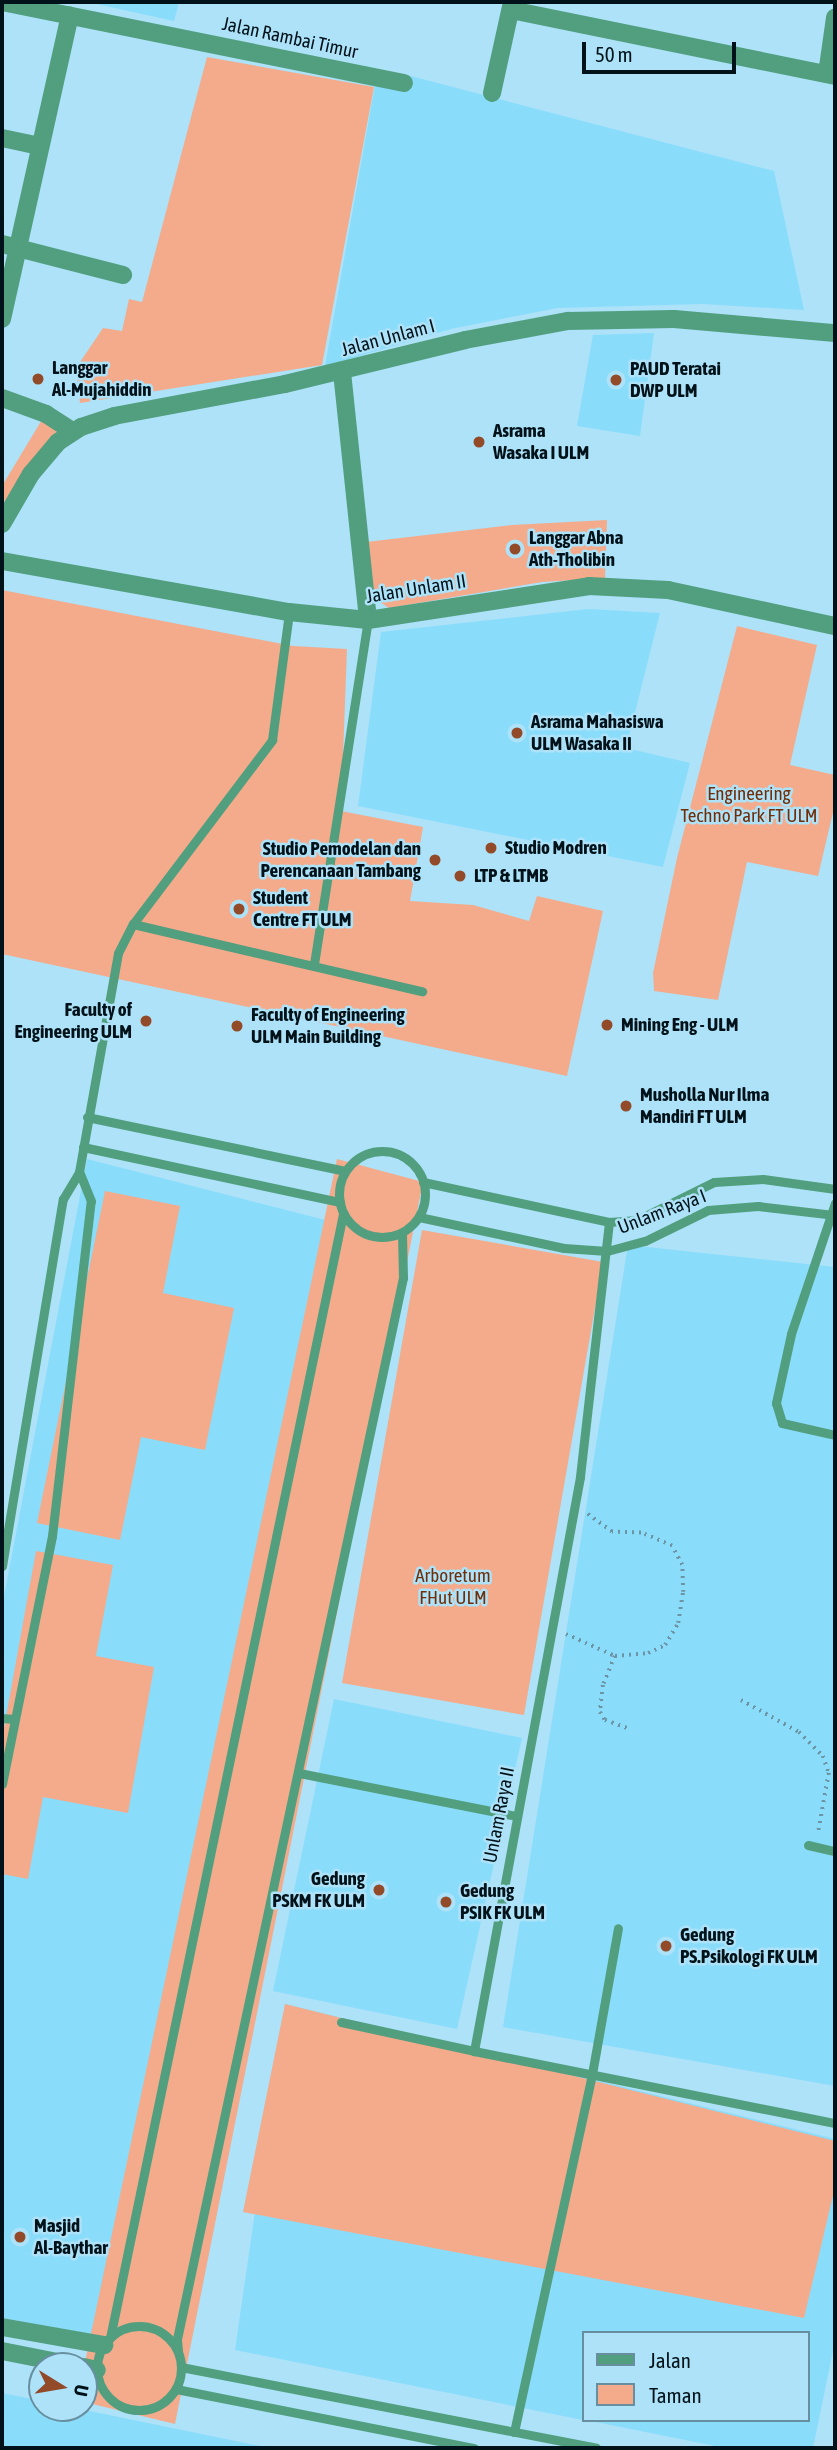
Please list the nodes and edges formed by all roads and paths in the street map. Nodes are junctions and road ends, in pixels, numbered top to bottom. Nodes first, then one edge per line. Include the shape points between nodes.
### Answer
1 (2, 2) edge
2 (511, 6) edge
3 (70, 16) junction
4 (835, 18) edge
5 (831, 75) edge
6 (404, 83) dead end
7 (492, 93) dead end
8 (2, 138) edge
9 (40, 146) junction
10 (10, 246) edge
11 (123, 275) dead end
12 (2, 319) edge
13 (835, 333) edge
14 (342, 372) junction
15 (2, 398) edge
16 (72, 431) junction
17 (2, 524) edge
18 (2, 561) edge
19 (289, 612) junction
20 (368, 620) junction
21 (835, 626) edge
22 (133, 924) junction
23 (314, 964) junction
24 (422, 991) dead end
25 (87, 1117) junction
26 (83, 1147) junction
27 (345, 1171) junction
28 (79, 1172) junction
29 (423, 1182) junction
30 (835, 1189) edge
31 (340, 1202) junction
32 (835, 1203) edge
33 (344, 1214) junction
34 (833, 1215) edge
35 (419, 1217) junction
36 (609, 1222) junction
37 (402, 1233) junction
38 (607, 1251) junction
39 (835, 1435) edge
40 (575, 1504) junction
41 (2, 1566) edge
42 (552, 1628) junction
43 (615, 1656) junction
44 (741, 1700) dead end
45 (2, 1718) edge
46 (14, 1719) junction
47 (630, 1730) dead end
48 (299, 1773) junction
49 (2, 1784) edge
50 (517, 1816) junction
51 (812, 1846) joint
52 (835, 1851) edge
53 (618, 1928) dead end
54 (341, 2022) dead end
55 (474, 2051) junction
56 (592, 2074) junction
57 (835, 2123) edge
58 (2, 2327) edge
59 (107, 2341) junction
60 (2, 2351) edge
61 (178, 2351) junction
62 (28, 2356) edge
63 (98, 2357) edge
64 (181, 2367) junction
65 (98, 2380) edge
66 (176, 2389) junction
67 (514, 2432) junction
68 (474, 2448) edge
69 (596, 2448) edge

1 - 3 street, Jalan Rambai Timur
2 - 5 street
2 - 7 street
3 - 6 street, Jalan Rambai Timur
3 - 9 street
4 - 5 street
8 - 9 street
9 - 10 street
10 - 11 street
10 - 12 street
13 - 14 street, Jalan Unlam I via 658,318 568,321 465,340
14 - 16 street, Jalan Unlam I via 114,416
14 - 20 street
15 - 16 street via 46,414
16 - 17 street, Jalan Unlam I via 31,474
18 - 19 street, Jalan Unlam II
19 - 20 street, Jalan Unlam II
19 - 22 lane via 272,740
20 - 21 street, Jalan Unlam II via 589,586 668,590
20 - 23 lane
22 - 23 lane
22 - 25 lane via 118,953
23 - 24 lane
25 - 26 lane
25 - 27 lane
26 - 28 lane
26 - 31 lane
27 - 29 lane via 361,1155 383,1149 405,1156
27 - 31 lane via 338,1192
28 - 41 lane via 63,1199
28 - 46 lane via 91,1201 89,1228 51,1536
29 - 35 lane
29 - 36 lane, Unlam Raya I
30 - 36 lane, Unlam Raya I via 764,1178 714,1182 637,1220
31 - 33 lane
32 - 34 lane
33 - 37 lane via 359,1231 380,1238
33 - 59 lane
34 - 38 lane, Unlam Raya I via 758,1206 708,1210 645,1241
34 - 39 lane via 791,1334 776,1403 782,1423
35 - 37 lane
35 - 38 lane, Unlam Raya I via 564,1248
36 - 38 lane, Unlam Raya II
37 - 48 lane via 403,1278
38 - 40 lane, Unlam Raya II
40 - 42 lane, Unlam Raya II
40 - 43 path via 612,1532 641,1533 672,1546 682,1565 678,1623 665,1646 628,1657
42 - 43 path
42 - 50 lane, Unlam Raya II
43 - 47 path via 603,1685 600,1712 606,1720
44 - 51 path via 799,1732 823,1756 829,1773
45 - 46 lane
46 - 49 lane
48 - 50 lane
48 - 61 lane
50 - 55 lane, Unlam Raya II
51 - 52 lane
53 - 56 lane
54 - 55 lane
55 - 56 lane
56 - 57 lane
56 - 67 lane
58 - 59 street
59 - 61 lane via 140,2325 156,2329
59 - 63 lane
60 - 62 street
61 - 64 lane
64 - 66 lane
64 - 67 lane
65 - 66 lane via 122,2406 152,2408
66 - 68 lane
67 - 69 lane

